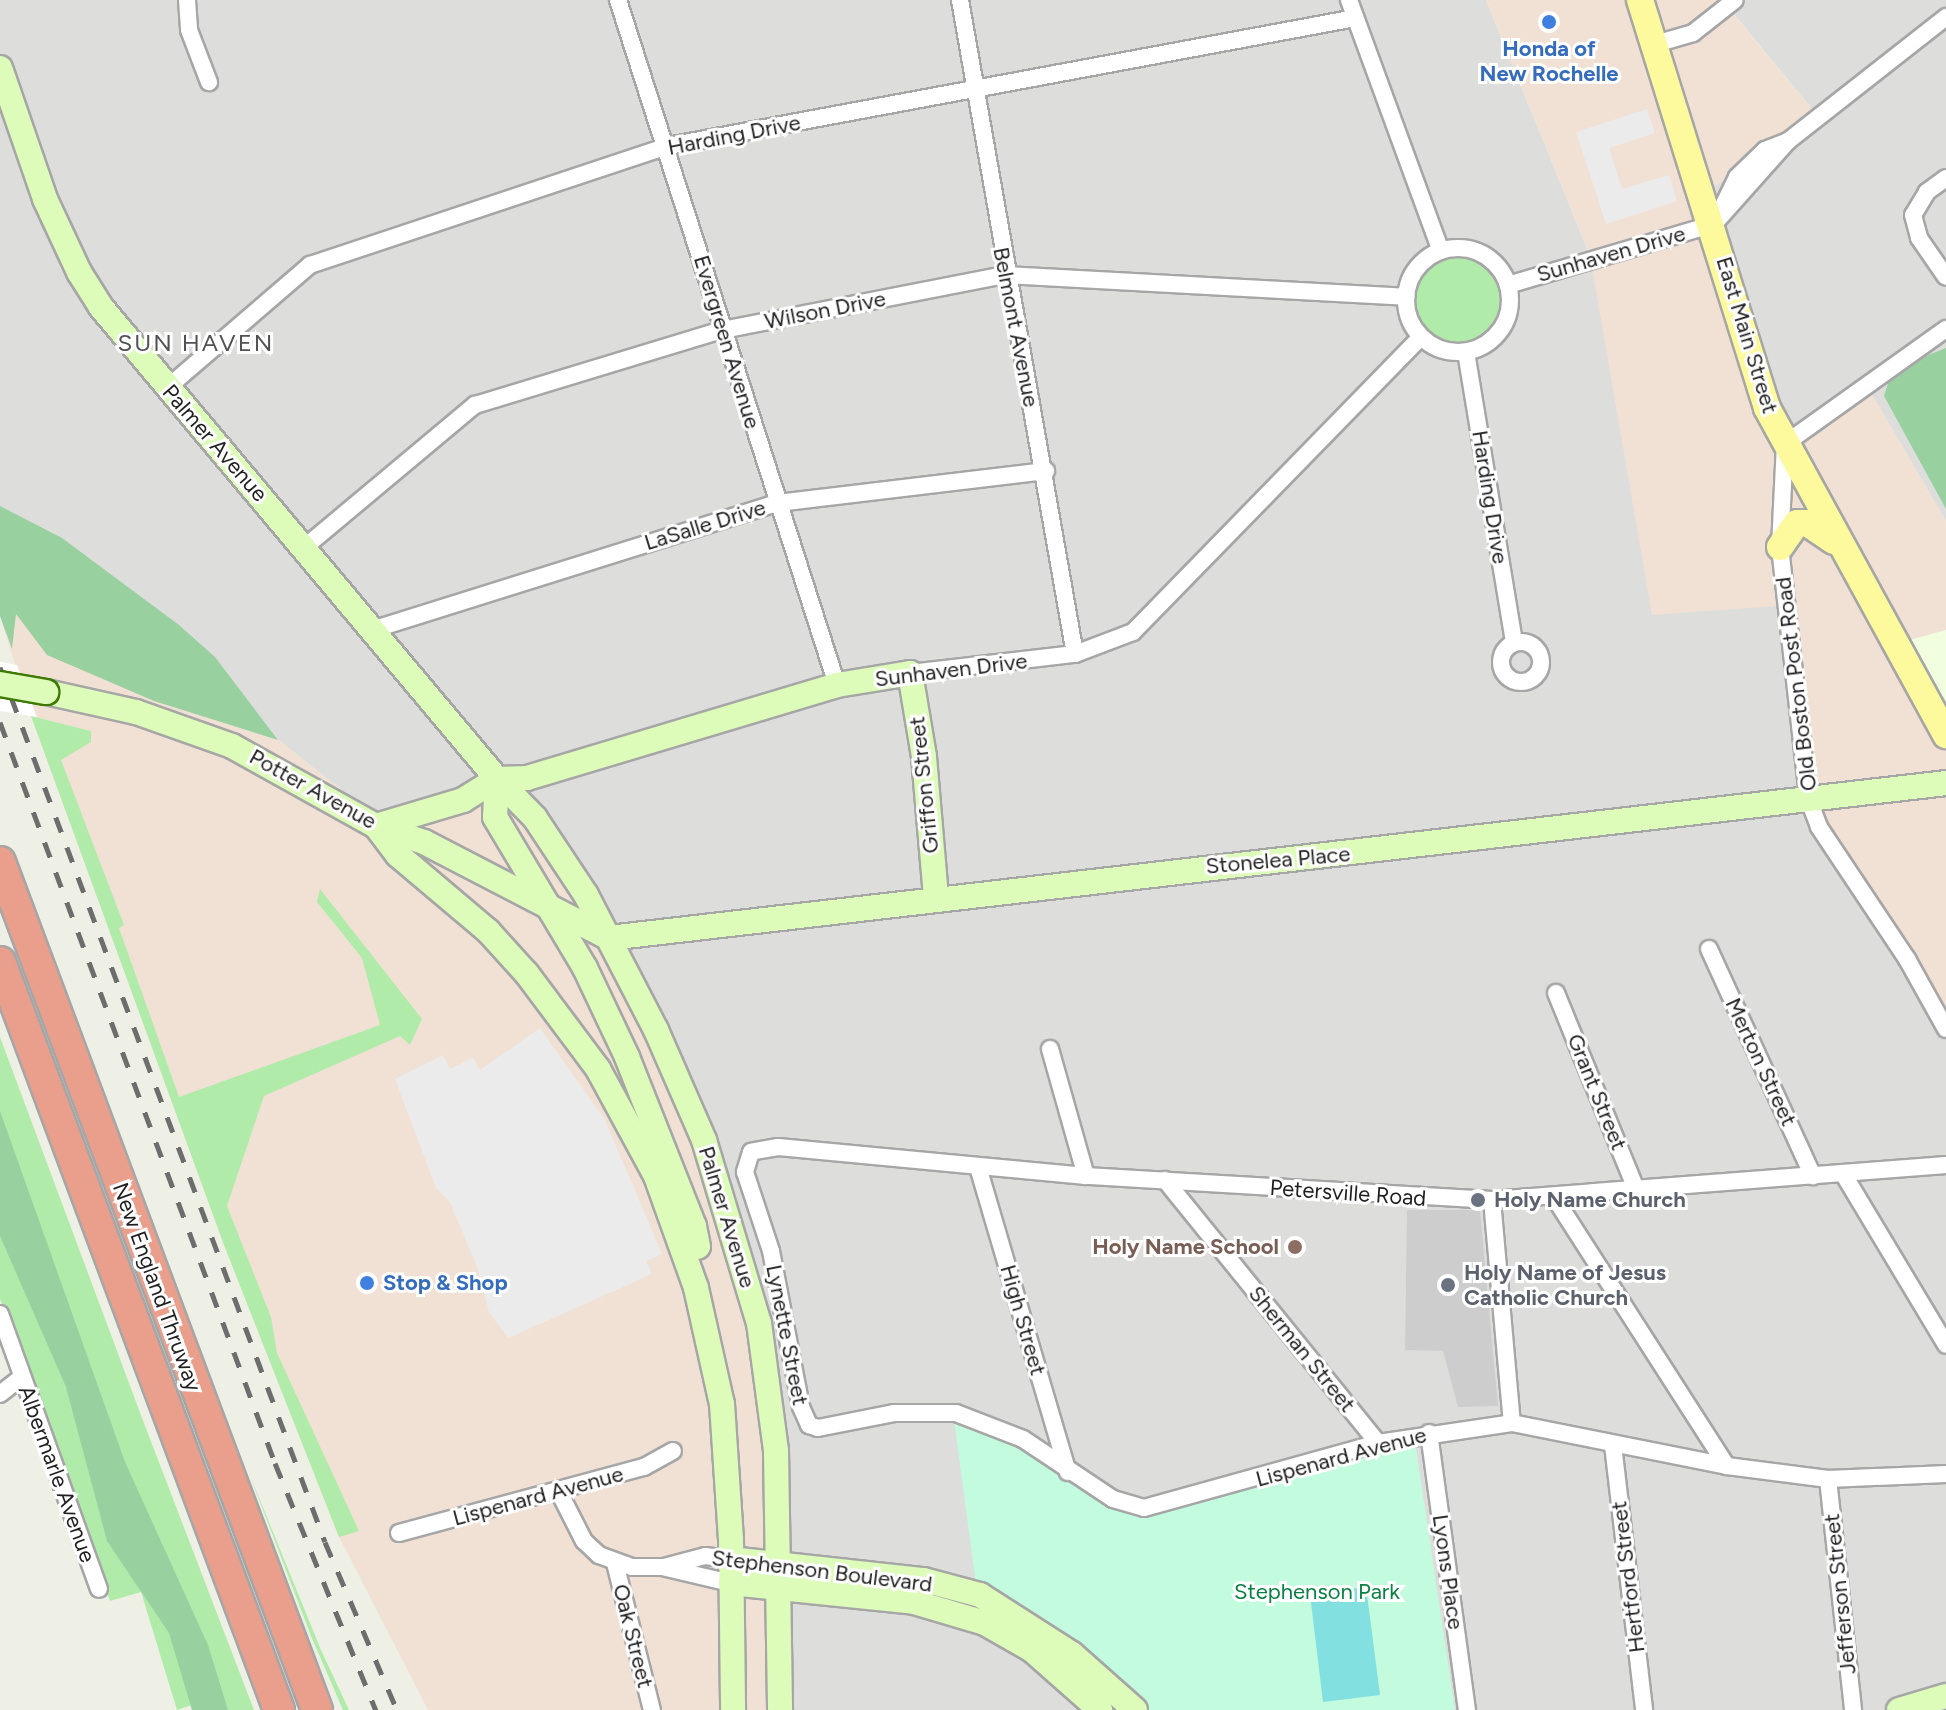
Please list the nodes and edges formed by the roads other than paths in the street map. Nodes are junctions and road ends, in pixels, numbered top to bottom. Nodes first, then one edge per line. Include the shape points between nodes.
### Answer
1 (187, 0) edge
2 (618, 0) edge
3 (960, 0) edge
4 (1349, 0) edge
5 (1640, 0) edge
6 (1735, 0) edge
7 (1946, 17) edge
8 (1355, 18) junction
9 (1655, 44) junction
10 (0, 68) edge
11 (209, 82) dead end
12 (973, 92) junction
13 (668, 146) junction
14 (1946, 178) edge
15 (1714, 224) junction
16 (1441, 251) junction
17 (1004, 275) junction
18 (1946, 277) edge
19 (1508, 285) junction
20 (1406, 297) junction
21 (1946, 329) edge
22 (722, 330) junction
23 (1421, 337) junction
24 (1466, 352) junction
25 (167, 388) junction
26 (1785, 444) junction
27 (1046, 471) junction
28 (777, 503) junction
29 (305, 547) junction
30 (1780, 547) junction
31 (1841, 547) junction
32 (375, 629) junction
33 (1514, 642) dead end
34 (1075, 654) junction
35 (910, 673) junction
36 (0, 684) edge
37 (837, 685) junction
38 (1946, 735) edge
39 (497, 779) junction
40 (1946, 783) edge
41 (1808, 798) junction
42 (376, 826) junction
43 (0, 862) edge
44 (936, 898) junction
45 (545, 903) junction
46 (609, 938) junction
47 (1709, 949) dead end
48 (0, 962) edge
49 (1556, 993) dead end
50 (1946, 1029) edge
51 (1050, 1049) dead end
52 (751, 1152) joint
53 (1946, 1165) edge
54 (978, 1167) junction
55 (1844, 1175) junction
56 (1086, 1176) junction
57 (1813, 1176) junction
58 (1165, 1180) junction
59 (1637, 1191) junction
60 (1554, 1197) junction
61 (1492, 1200) junction
62 (0, 1314) edge
63 (711, 1344) junction
64 (1946, 1345) edge
65 (22, 1377) junction
66 (0, 1394) edge
67 (1512, 1423) junction
68 (809, 1425) joint
69 (1429, 1433) junction
70 (1378, 1443) junction
71 (1613, 1445) junction
72 (673, 1451) dead end
73 (1727, 1466) junction
74 (1068, 1472) junction
75 (1946, 1474) edge
76 (1828, 1479) junction
77 (559, 1492) junction
78 (399, 1533) dead end
79 (615, 1563) junction
80 (662, 1567) junction
81 (731, 1571) junction
82 (779, 1576) junction
83 (99, 1589) dead end
84 (1946, 1696) edge
85 (279, 1710) edge
86 (317, 1710) edge
87 (652, 1710) edge
88 (733, 1710) edge
89 (780, 1710) edge
90 (1100, 1710) edge
91 (1135, 1710) edge
92 (1467, 1710) edge
93 (1644, 1710) edge
94 (1853, 1710) edge
95 (1899, 1710) edge

1 - 11 street via 189,30
2 - 13 street, Evergreen Avenue via 653,121
3 - 12 street, Belmont Avenue
4 - 8 street
5 - 9 main road, East Main Street
6 - 9 street via 1693,33
7 - 15 street via 1788,141
8 - 12 street, Harding Drive
8 - 16 street
9 - 15 main road, East Main Street
10 - 25 street, Palmer Avenue via 45,199 79,272
12 - 13 street, Harding Drive
12 - 17 street, Belmont Avenue
13 - 22 street, Evergreen Avenue
13 - 25 street, Harding Drive via 310,265
14 - 18 street via 1927,192 1913,215 1919,238
15 - 19 street, Sunhaven Drive
15 - 26 main road, East Main Street via 1748,353
16 - 19 street via 1474,250 1495,263
16 - 20 street via 1416,269
17 - 20 street, Wilson Drive
17 - 22 street, Wilson Drive
17 - 27 street, Belmont Avenue
19 - 24 street via 1509,314 1503,328 1481,348
20 - 23 street
21 - 26 street
22 - 28 street, Evergreen Avenue
22 - 29 street, Wilson Drive via 475,405
23 - 24 street via 1434,347
23 - 34 street, Sunhaven Drive via 1159,611 1118,642
24 - 33 street, Harding Drive
25 - 29 street, Palmer Avenue
26 - 30 street, Old Boston Post Road
26 - 31 main road, East Main Street
27 - 28 street, LaSalle Drive
27 - 34 street, Belmont Avenue
28 - 32 street, LaSalle Drive
28 - 37 street, Evergreen Avenue
29 - 32 street, Palmer Avenue
30 - 31 main road via 1792,527 1807,523
30 - 41 street, Old Boston Post Road
31 - 38 main road, East Main Street
32 - 39 street, Palmer Avenue
34 - 35 street, Sunhaven Drive
35 - 37 street, Sunhaven Drive
35 - 44 street, Griffon Street via 924,757
36 - 42 street, Potter Avenue, bridge via 136,712 232,746
37 - 39 street, Sunhaven Drive via 527,778
39 - 42 street, Sunhaven Drive via 463,800
39 - 45 street, Palmer Avenue via 495,817
39 - 46 street, Palmer Avenue via 535,818
40 - 41 street, Stonelea Place
41 - 44 street, Stonelea Place
41 - 50 street, Old Boston Post Road via 1819,827 1907,959
42 - 45 street, Potter Avenue via 417,838
42 - 63 street, Palmer Avenue via 398,855 488,931 598,1069 656,1176
43 - 86 highway, New England Thruway
44 - 46 street, Stonelea Place
45 - 46 street, Potter Avenue
45 - 63 street, Palmer Avenue via 585,968 663,1142 694,1226
46 - 82 street, Palmer Avenue via 685,1092 742,1262 770,1388
47 - 57 street, Merton Street
48 - 85 highway, New England Thruway
49 - 59 street, Grant Street
51 - 56 street
52 - 54 street, Petersville Road via 778,1147
52 - 68 street, Lynette Street via 745,1172 771,1251
53 - 55 street, Petersville Road
54 - 56 street, Petersville Road
54 - 74 street, High Street
55 - 57 street, Petersville Road
55 - 64 street
56 - 58 street, Petersville Road
57 - 59 street, Petersville Road
58 - 61 street, Petersville Road
58 - 70 street, Sherman Street
59 - 60 street, Petersville Road
60 - 61 street, Petersville Road
60 - 73 street
61 - 67 street
62 - 65 street, Albermarle Avenue
63 - 81 street, Palmer Avenue via 728,1459
65 - 66 street
65 - 83 street, Albermarle Avenue
67 - 69 street, Lispenard Avenue
67 - 71 street, Lispenard Avenue
68 - 74 street, Lispenard Avenue via 826,1428 894,1413 956,1413 1023,1439
69 - 70 street, Lispenard Avenue
69 - 92 street, Lyons Place
70 - 74 street, Lispenard Avenue via 1155,1507 1113,1499
71 - 73 street, Lispenard Avenue
71 - 93 street, Hertford Street
72 - 77 street, Lispenard Avenue via 644,1467
73 - 76 street, Lispenard Avenue
75 - 76 street, Lispenard Avenue
76 - 94 street, Jefferson Street
77 - 78 street, Lispenard Avenue
77 - 79 street via 589,1547
79 - 80 street, Stephenson Boulevard
79 - 87 street, Oak Street
80 - 81 street, Stephenson Boulevard
80 - 81 street, Stephenson Boulevard via 705,1556
81 - 82 street, Stephenson Boulevard
81 - 88 street, Palmer Avenue
82 - 89 street, Palmer Avenue
82 - 90 street, Stephenson Boulevard via 914,1602 985,1623 1032,1650
82 - 91 street, Stephenson Boulevard via 924,1580 980,1595 1072,1654
84 - 95 street

